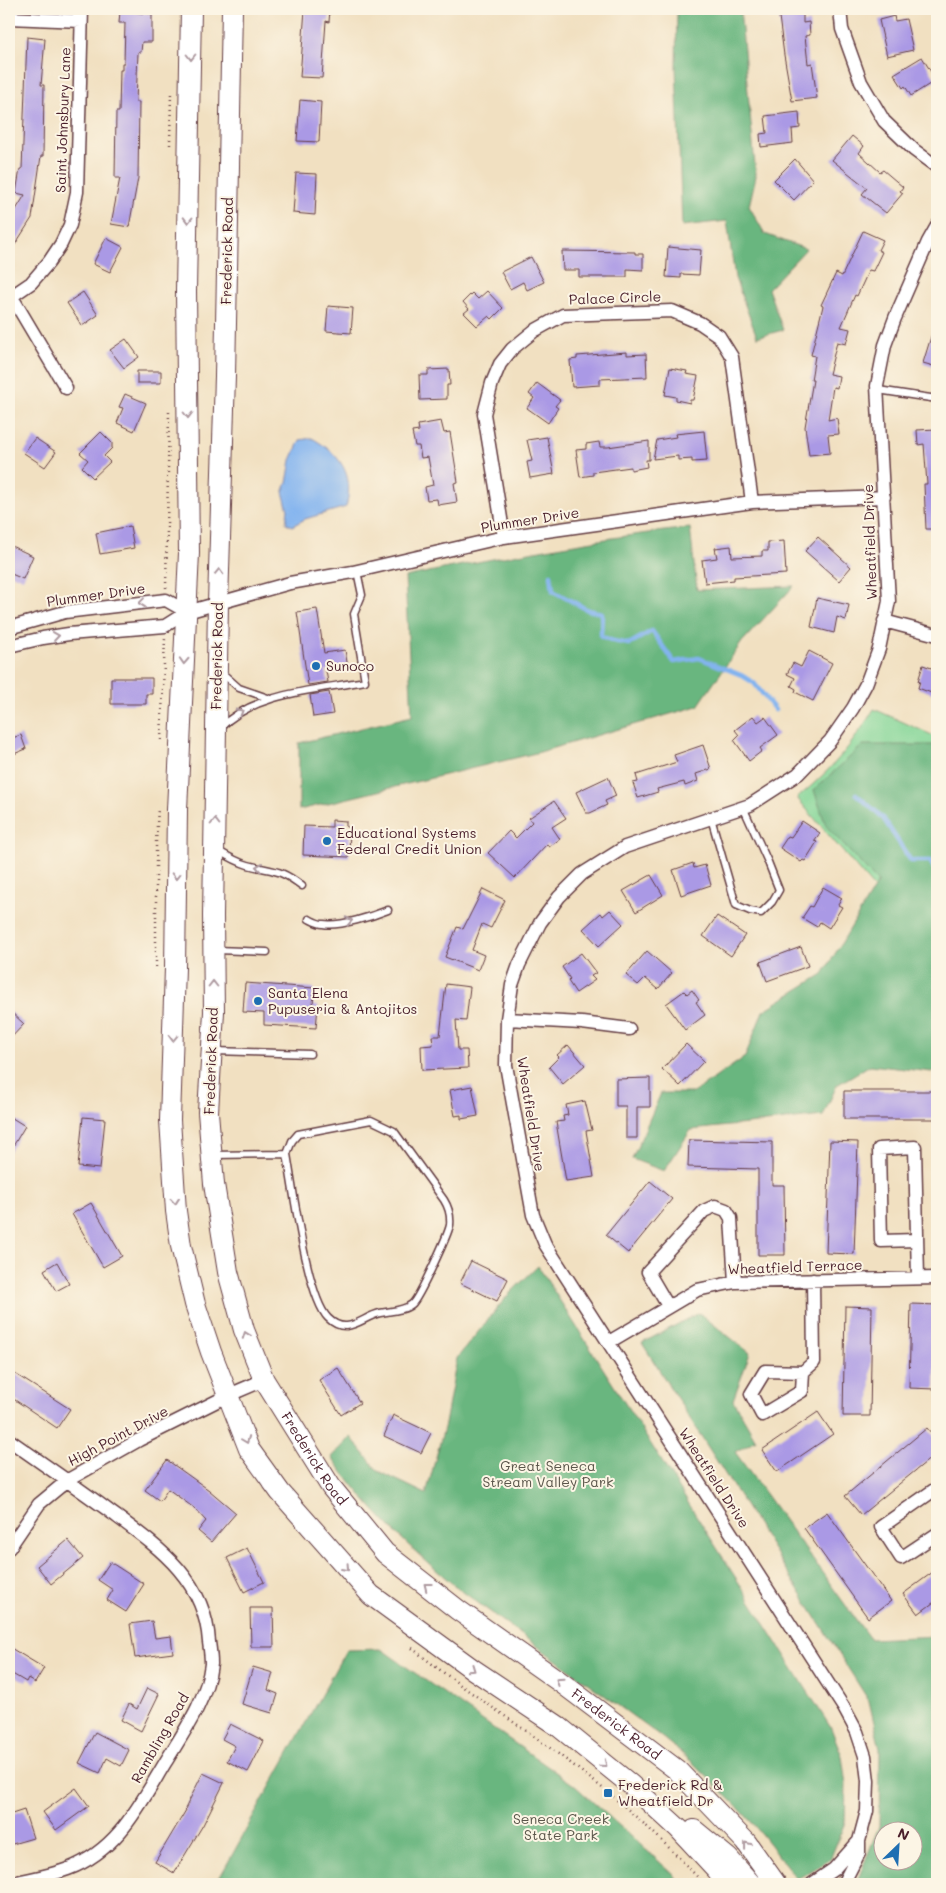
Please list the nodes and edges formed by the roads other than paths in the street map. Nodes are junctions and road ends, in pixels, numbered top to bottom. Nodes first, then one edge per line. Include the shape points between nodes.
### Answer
1 (191, 9) edge
2 (232, 9) edge
3 (840, 9) edge
4 (81, 15) edge
5 (9, 18) edge
6 (937, 167) edge
7 (937, 226) edge
8 (10, 297) edge
9 (66, 388) dead end
10 (878, 390) junction
11 (937, 399) edge
12 (884, 497) junction
13 (752, 502) junction
14 (504, 537) junction
15 (357, 571) junction
16 (218, 603) junction
17 (187, 612) junction
18 (884, 622) junction
19 (9, 631) edge
20 (937, 634) edge
21 (9, 646) edge
22 (217, 668) junction
23 (269, 699) junction
24 (216, 732) junction
25 (743, 807) junction
26 (711, 818) junction
27 (214, 849) junction
28 (302, 886) dead end
29 (388, 910) dead end
30 (308, 919) dead end
31 (213, 949) junction
32 (267, 952) dead end
33 (507, 1019) junction
34 (629, 1029) dead end
35 (212, 1051) junction
36 (310, 1054) dead end
37 (287, 1154) junction
38 (212, 1155) junction
39 (917, 1240) junction
40 (918, 1278) junction
41 (937, 1278) edge
42 (813, 1280) junction
43 (735, 1282) junction
44 (668, 1306) junction
45 (609, 1342) junction
46 (803, 1372) dead end
47 (264, 1380) junction
48 (229, 1395) junction
49 (9, 1440) edge
50 (68, 1480) junction
51 (937, 1488) edge
52 (937, 1534) edge
53 (9, 1548) edge
54 (631, 1785) junction
55 (859, 1841) junction
56 (778, 1883) edge
57 (9, 1884) edge
58 (728, 1884) edge
59 (750, 1884) edge
60 (812, 1884) edge
61 (843, 1884) edge

1 -> 17 main road via 186,292
16 -> 2 main road, Frederick Road
3 - 6 street via 842,29 861,82 884,121
4 - 5 street
4 - 8 street, Saint Johnsbury Lane via 77,192 70,225 61,244 32,283
7 - 10 street, Wheatfield Drive via 885,345
8 - 9 street
10 - 11 lane
10 - 12 street, Wheatfield Drive
12 - 13 street, Plummer Drive
12 - 18 street, Wheatfield Drive via 889,601
13 - 14 street, Plummer Drive
13 - 14 street, Palace Circle via 732,357 719,336 700,323 672,311 563,315 534,331 512,349 500,364 492,383 484,414
14 - 15 street, Plummer Drive
15 - 16 street, Plummer Drive via 290,583
15 - 23 lane via 362,595 354,614 365,680
16 - 17 street, Plummer Drive
16 - 22 main road, Frederick Road
17 -> 19 street, Plummer Drive via 166,600 65,612 12,627
21 -> 17 street, Plummer Drive via 69,634 165,626
17 -> 48 main road via 177,810 170,1120 181,1246 194,1304
18 - 20 street
18 - 25 street, Wheatfield Drive via 879,649 866,684 854,708 830,741 798,774
22 - 23 lane via 239,688
22 - 24 main road, Frederick Road
24 -> 23 lane via 229,718
27 -> 24 main road, Frederick Road
25 - 26 street, Wheatfield Drive
25 - 26 lane via 778,890 772,902 761,912 736,905
26 - 33 street, Wheatfield Drive via 625,847 582,874 559,896 540,923 519,965
28 -> 27 lane via 288,875 250,866
27 - 31 main road, Frederick Road
30 -> 29 lane via 335,924
31 - 32 lane
35 -> 31 main road, Frederick Road
33 - 34 street
33 - 45 street, Wheatfield Drive via 506,1065 533,1215 545,1244
35 - 36 lane
35 - 38 main road, Frederick Road via 208,1112
37 - 37 lane via 305,1256 318,1300 328,1318 339,1326 353,1326 377,1313 403,1309 413,1303 450,1228 450,1210 394,1131 371,1120 298,1134
37 - 38 lane
47 -> 38 main road, Frederick Road via 244,1330 228,1272
39 - 39 street via 915,1147 879,1149 881,1241
39 - 40 street
40 - 41 street, Wheatfield Terrace
40 - 42 street, Wheatfield Terrace
42 - 43 street, Wheatfield Terrace
42 - 46 street via 814,1362
43 - 44 street, Wheatfield Terrace via 697,1290
43 - 44 street via 731,1218 726,1210 715,1206 704,1211 648,1272
44 - 45 street, Wheatfield Terrace
45 - 55 street, Wheatfield Drive via 857,1732 865,1756 868,1781 867,1811
47 - 48 street, High Point Drive
56 -> 47 main road, Frederick Road via 746,1842 677,1770 385,1553 331,1487
48 - 50 street, High Point Drive
48 -> 54 main road via 249,1449 280,1492 371,1595 558,1726
49 - 50 street, Rambling Road
50 - 53 street, High Point Drive via 39,1504
50 - 57 street, Rambling Road via 173,1561 202,1606 208,1624 211,1664 204,1691 189,1721 128,1824 100,1852 68,1869
51 - 52 street via 881,1527 901,1558
54 - 58 main road via 679,1829
54 - 59 main road via 728,1858
55 - 60 street, Wheatfield Drive via 834,1869
55 - 61 street, Wheatfield Drive via 859,1853

